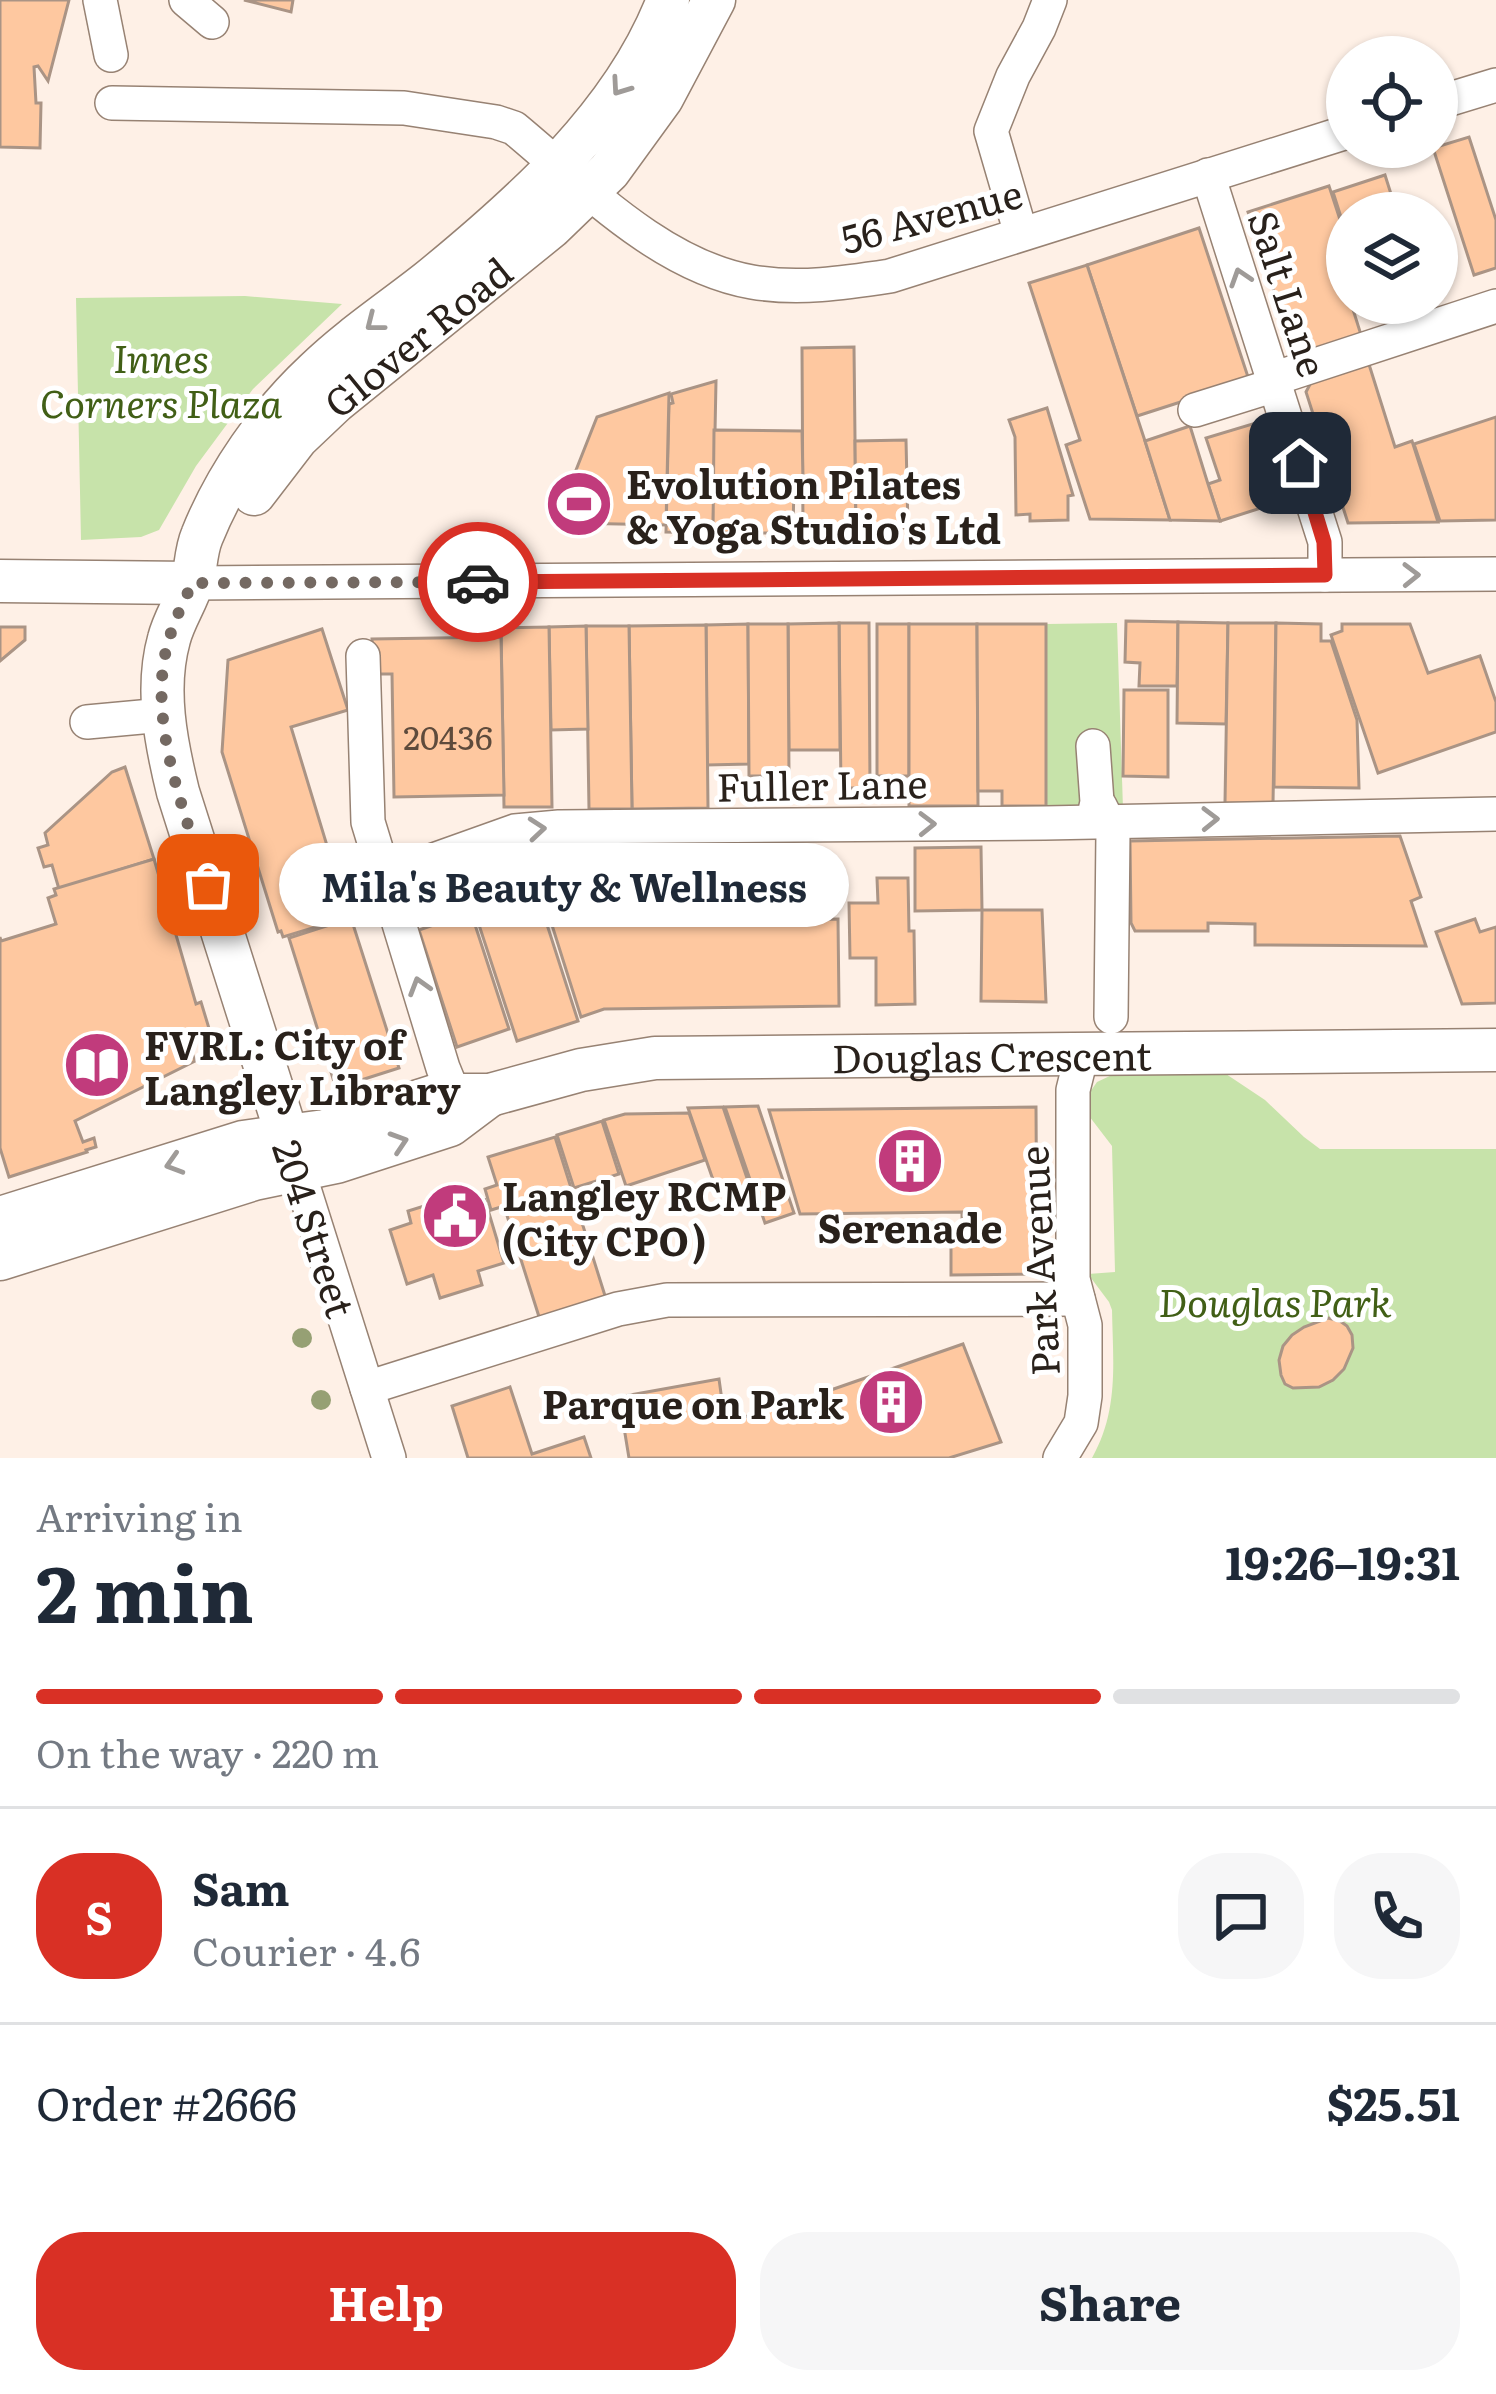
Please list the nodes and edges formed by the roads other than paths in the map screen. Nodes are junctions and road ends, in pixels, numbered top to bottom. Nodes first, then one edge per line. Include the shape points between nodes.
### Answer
1 (100, 0) edge
2 (668, 0) edge
3 (713, 0) edge
4 (1050, 0) edge
5 (112, 55) dead end
6 (1496, 85) edge
7 (1458, 97) edge
8 (112, 103) dead end
9 (1326, 138) edge
10 (1208, 175) junction
11 (574, 178) junction
12 (1021, 234) junction
13 (1496, 306) edge
14 (1274, 382) junction
15 (1196, 410) dead end
16 (1496, 574) edge
17 (1325, 575) junction
18 (0, 581) edge
19 (192, 583) junction
20 (363, 656) dead end
21 (163, 715) junction
22 (87, 722) dead end
23 (1093, 746) dead end
24 (1496, 814) edge
25 (1099, 815) junction
26 (386, 877) junction
27 (1112, 1017) dead end
28 (1496, 1050) edge
29 (1082, 1054) junction
30 (472, 1095) junction
31 (292, 1152) junction
32 (0, 1218) edge
33 (0, 1259) edge
34 (1078, 1299) junction
35 (368, 1388) junction
36 (389, 1458) edge
37 (1060, 1458) edge

1 - 5 street
2 -> 11 main road, Glover Road via 594,124
3 - 11 main road, Glover Road via 662,98 609,171
4 - 12 street via 991,130
6 - 7 street
8 - 11 street, 56 Avenue via 404,109 496,122
9 - 10 street, 56 Avenue
10 - 12 street, 56 Avenue
14 -> 10 street, Salt Lane
11 - 12 street, 56 Avenue via 666,248 750,281 833,285 890,276
11 - 19 main road, Glover Road via 542,184 313,373 223,491 200,539
13 - 14 street
14 - 15 street
14 - 17 street, Salt Lane via 1324,542
17 -> 16 street
17 - 19 street
18 - 19 main road
19 - 21 main road, 204 Street via 169,638
20 - 26 street via 368,822
21 - 22 street
21 - 31 main road, 204 Street via 178,792
23 - 25 street
25 -> 24 street, Fuller Lane
26 -> 25 street, Fuller Lane via 515,831 559,827
25 - 27 street via 1114,832
30 -> 26 street via 443,1068
28 - 29 main road, Douglas Crescent
29 - 30 main road, Douglas Crescent via 655,1058
29 - 34 street, Park Avenue via 1073,1090
30 - 31 main road, Douglas Crescent via 450,1125 336,1162
31 -> 32 main road, Douglas Crescent via 243,1142
31 - 33 main road, Douglas Crescent via 254,1179
31 - 35 street, 204 Street
34 - 35 street via 667,1300
34 - 37 street, Park Avenue via 1085,1396 1081,1424
35 - 36 street, 204 Street

